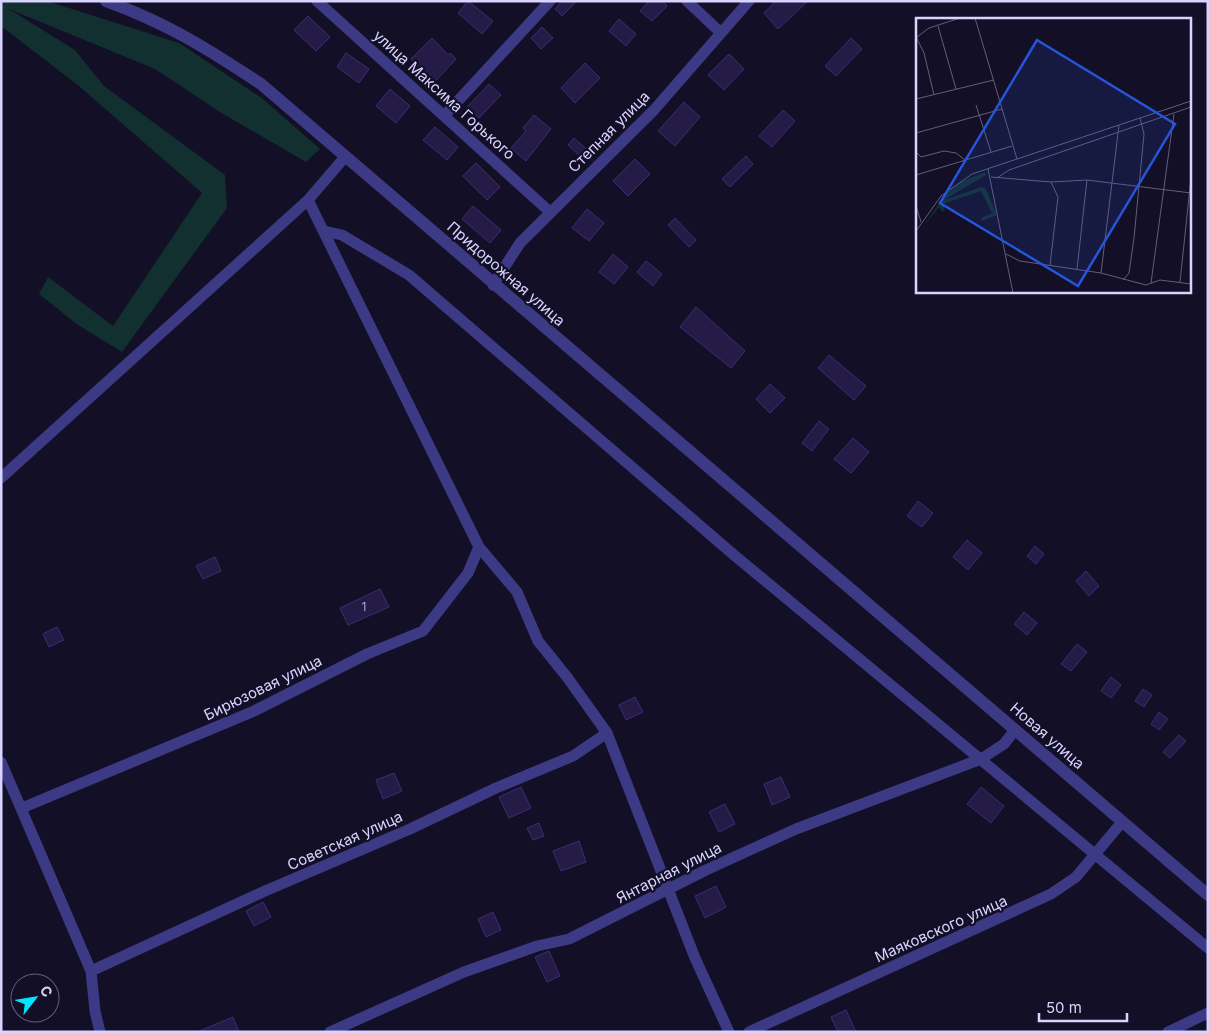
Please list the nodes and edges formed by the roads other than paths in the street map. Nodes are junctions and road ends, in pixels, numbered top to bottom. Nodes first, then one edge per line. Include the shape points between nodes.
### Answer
1 (106, 1) edge
2 (317, 1) edge
3 (550, 1) edge
4 (687, 1) edge
5 (749, 1) edge
6 (721, 33) junction
7 (445, 116) junction
8 (345, 157) junction
9 (308, 200) junction
10 (550, 212) junction
11 (324, 231) junction
12 (494, 285) junction
13 (1, 478) edge
14 (479, 547) junction
15 (866, 602) joint
16 (1015, 730) junction
17 (607, 733) junction
18 (981, 759) junction
19 (1, 762) edge
20 (22, 808) junction
21 (1122, 822) junction
22 (1094, 856) junction
23 (669, 891) junction
24 (1208, 895) edge
25 (1208, 948) edge
26 (91, 971) junction
27 (1208, 1013) edge
28 (100, 1032) edge
29 (330, 1032) edge
30 (729, 1032) edge
31 (750, 1032) edge
32 (1168, 1032) edge

1 - 8 street, Придорожная улица via 147,16 220,57 261,84
2 - 7 street, улица Максима Горького
3 - 7 street
4 - 6 street
5 - 6 street, Степная улица
6 - 10 street, Степная улица via 654,110
7 - 10 street, улица Максима Горького
8 - 9 street
8 - 12 street, Придорожная улица
9 - 11 street
9 - 13 street
10 - 12 street, Степная улица via 520,243
11 - 14 street
11 - 18 street via 342,235 409,275 734,554
12 - 15 street, Придорожная улица
14 - 17 street via 517,592 538,641
14 - 20 street, Бирюзовая улица via 468,574 423,631 367,654 254,711
15 - 16 street, Новая улица
16 - 18 street, Янтарная улица via 1004,744
16 - 21 street, Новая улица
17 - 23 street
17 - 26 street, Советская улица via 572,756
18 - 22 street
18 - 23 street, Янтарная улица via 796,829 706,870
19 - 20 street
20 - 26 street
21 - 22 street, Маяковского улица
21 - 24 street, Новая улица
22 - 25 street
22 - 31 street, Маяковского улица via 1076,877 1051,894
23 - 29 street, Янтарная улица via 569,938 464,972
23 - 30 street
26 - 28 street via 94,1011
27 - 32 street

